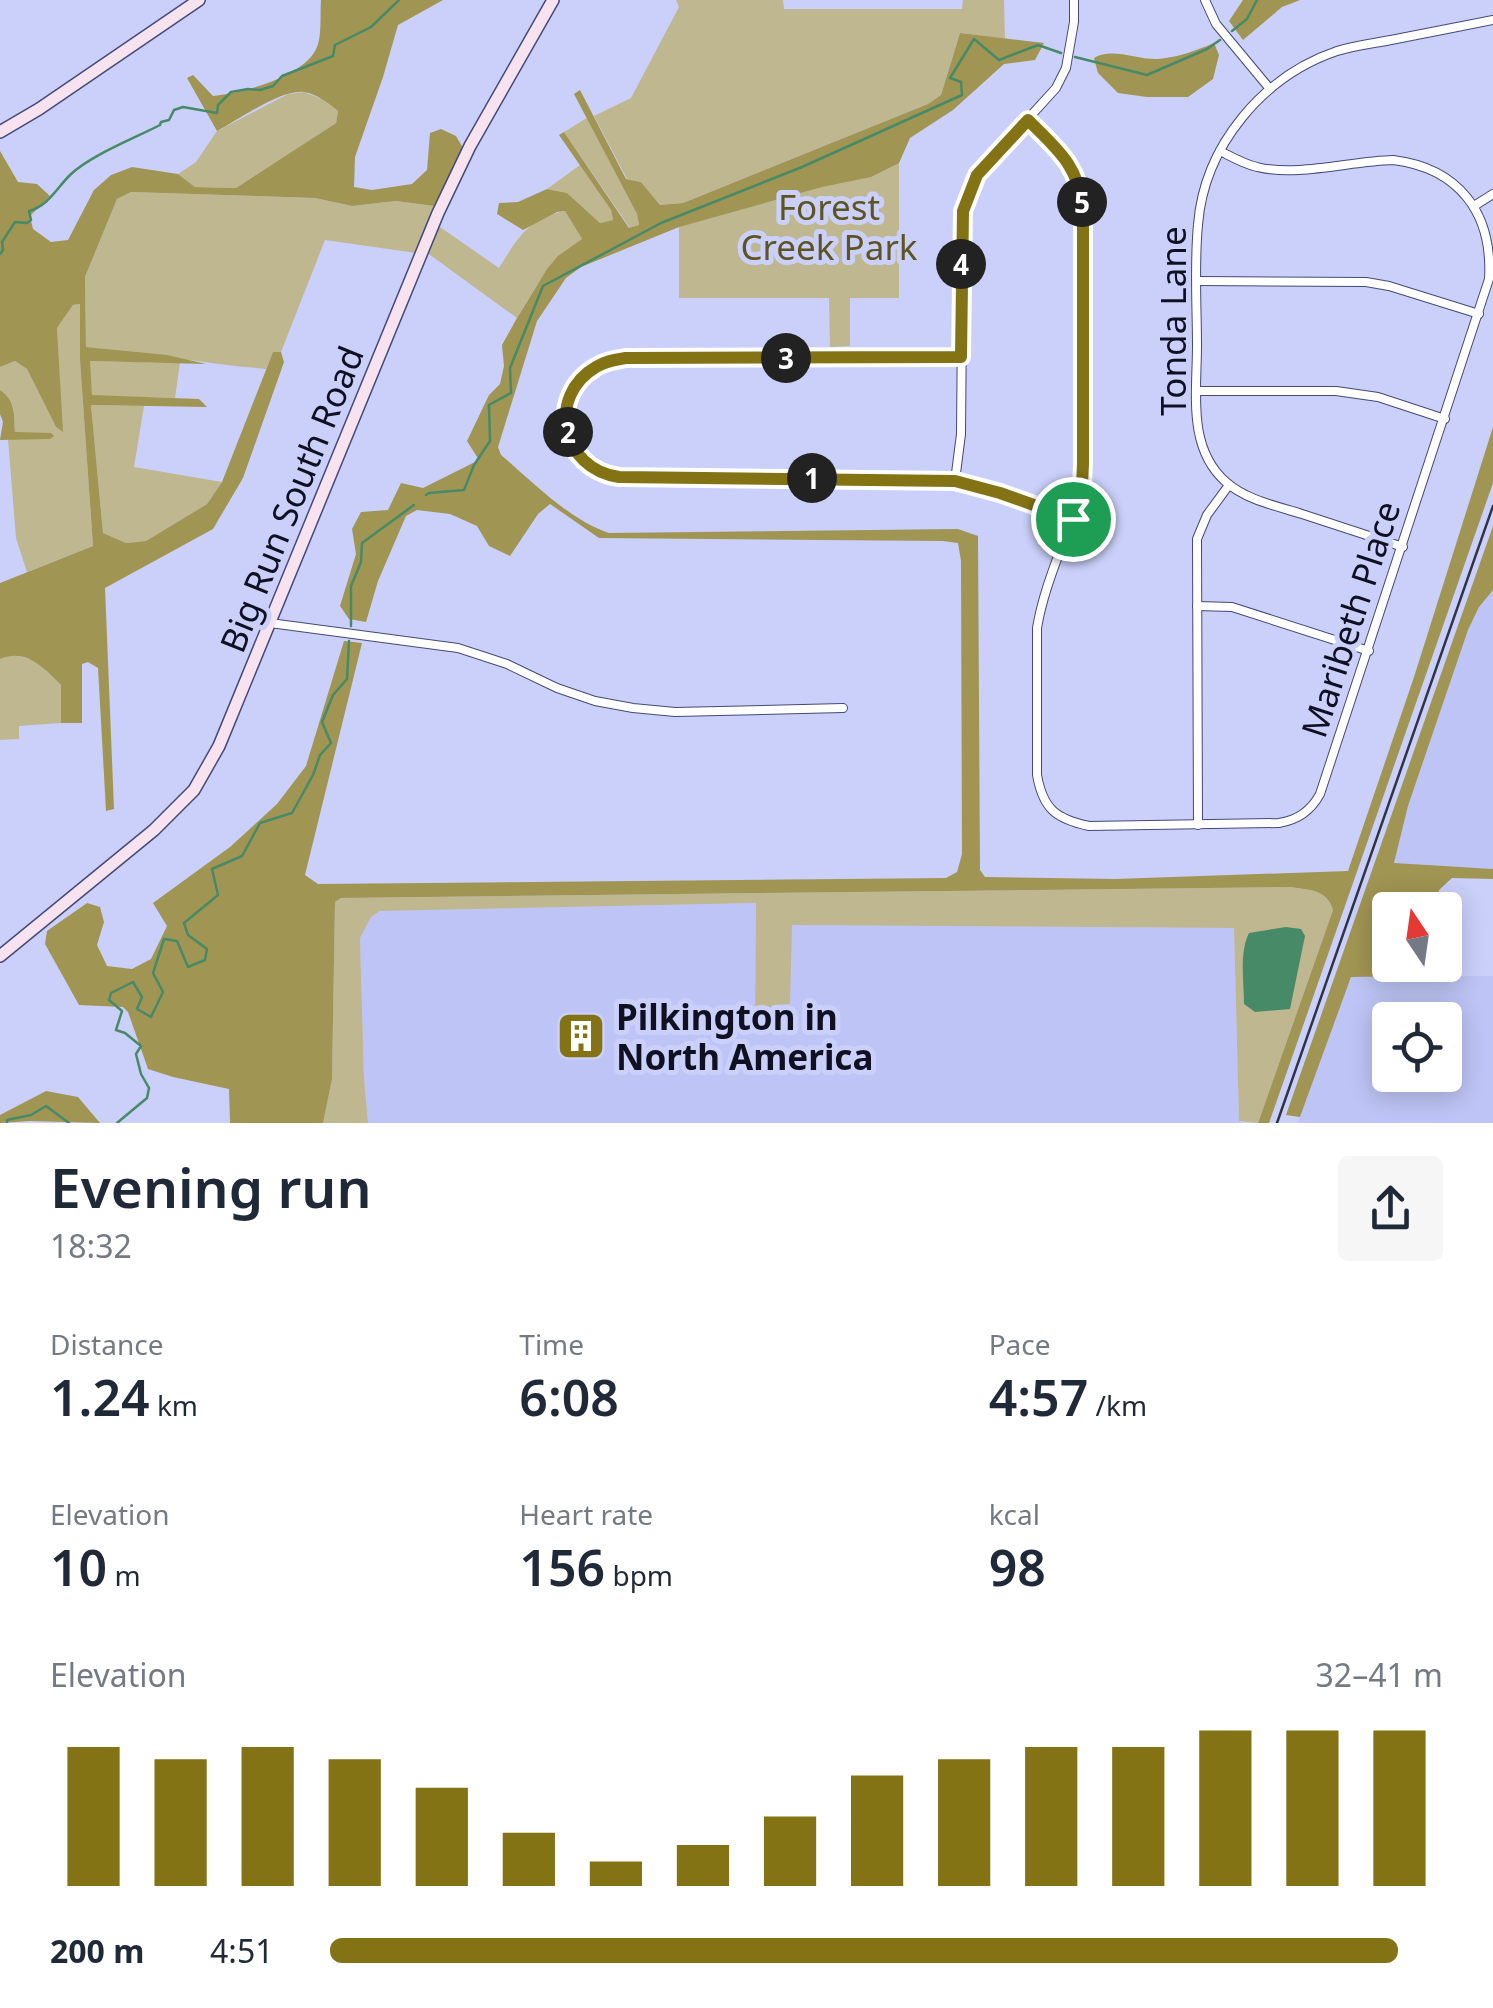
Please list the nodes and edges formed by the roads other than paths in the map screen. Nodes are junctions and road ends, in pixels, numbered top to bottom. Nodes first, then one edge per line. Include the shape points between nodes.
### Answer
1 (199, 0) edge
2 (553, 0) edge
3 (1074, 0) edge
4 (1205, 0) edge
5 (1493, 20) edge
6 (1270, 89) junction
7 (1028, 120) junction
8 (0, 132) edge
9 (1220, 151) junction
10 (1493, 194) edge
11 (1474, 206) junction
12 (1197, 280) junction
13 (1478, 314) junction
14 (961, 357) junction
15 (1197, 391) junction
16 (1445, 419) junction
17 (955, 481) junction
18 (1228, 485) junction
19 (1073, 519) junction
20 (1403, 547) junction
21 (1196, 606) junction
22 (270, 623) junction
23 (1369, 651) junction
24 (843, 708) dead end
25 (1198, 825) junction
26 (0, 956) edge

1 - 8 street
2 - 22 street, Big Run South Road via 438,213
3 - 7 street via 1066,68
4 - 6 street via 1216,24
5 - 6 street, Tonda Lane via 1337,51
6 - 9 street, Tonda Lane
7 - 14 street via 977,175 963,211
7 - 19 street via 1077,176 1083,208 1083,463
9 - 11 street via 1267,170 1410,162 1448,177
9 - 12 street, Tonda Lane via 1200,208
10 - 11 street
11 - 13 street, Maribeth Place via 1487,232 1491,264
12 - 13 street via 1366,282
12 - 15 street, Tonda Lane
13 - 16 street, Maribeth Place
14 - 17 street
14 - 17 street via 626,358 580,380 566,424 574,450 605,475
15 - 16 street via 1336,390
15 - 18 street, Tonda Lane via 1200,439
16 - 20 street, Maribeth Place
17 - 19 street
18 - 20 street
18 - 21 street via 1198,539
19 - 25 street, Maribeth Place via 1037,628 1037,775 1046,803 1066,821 1088,826
20 - 23 street, Maribeth Place
21 - 23 street via 1232,607
21 - 25 street
22 - 24 street via 458,648 557,688 633,708
22 - 26 street, Big Run South Road via 220,746 194,790
23 - 25 street, Maribeth Place via 1320,794 1308,811 1289,822

